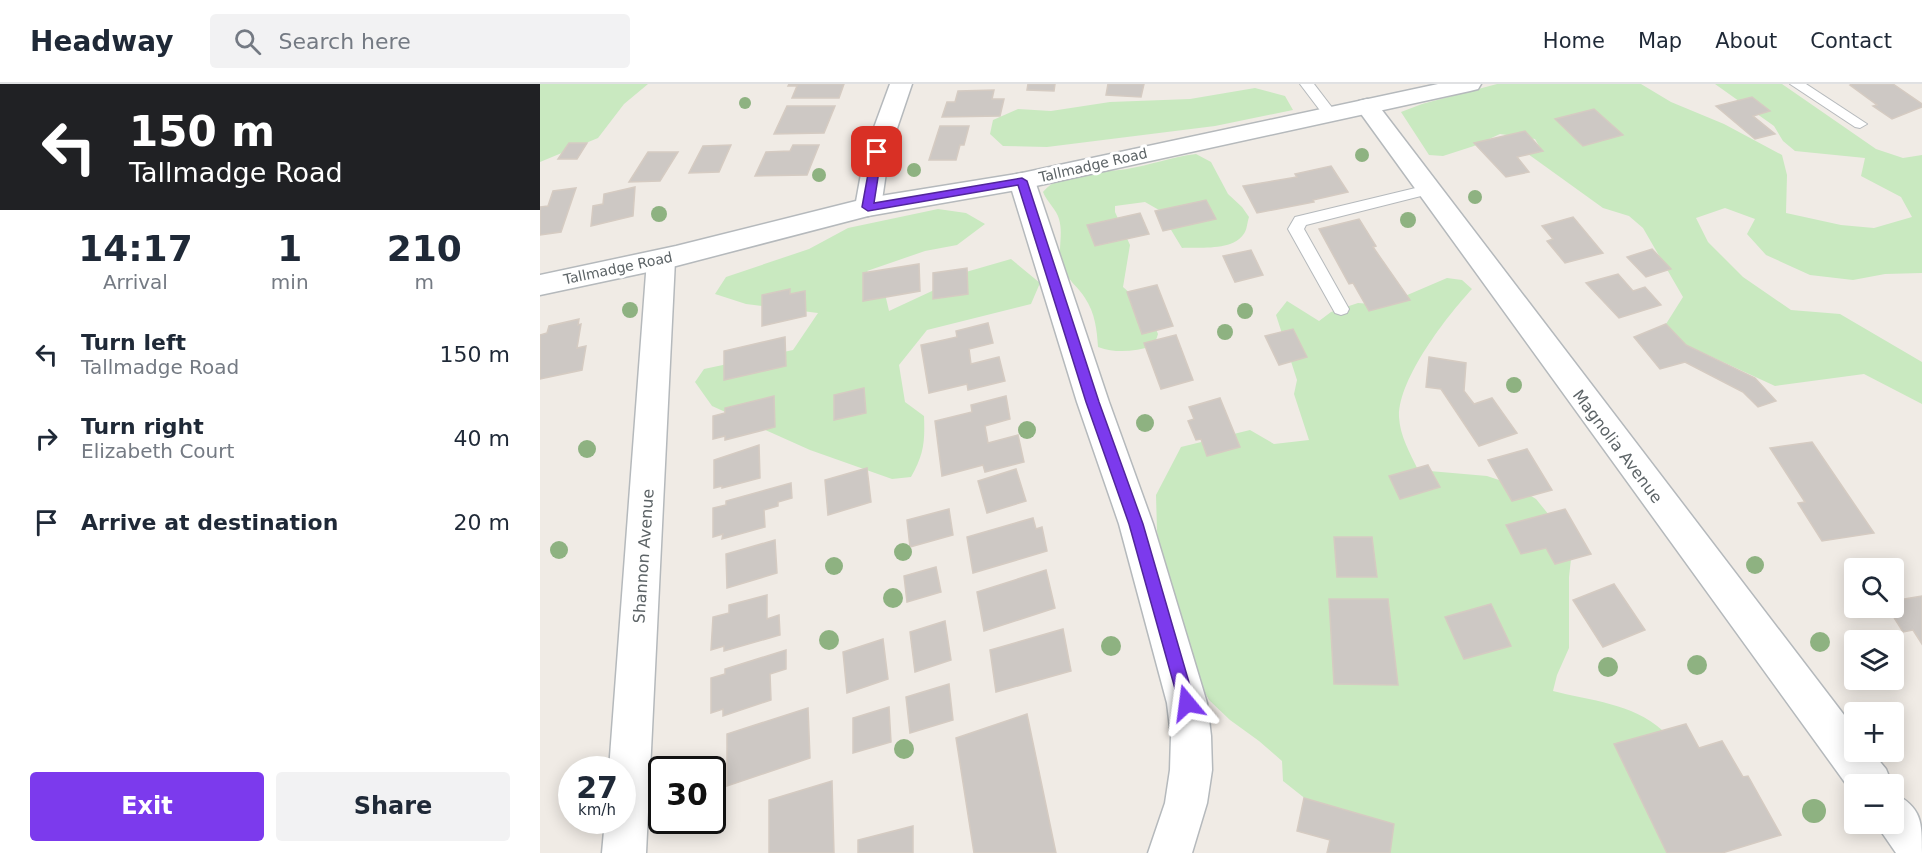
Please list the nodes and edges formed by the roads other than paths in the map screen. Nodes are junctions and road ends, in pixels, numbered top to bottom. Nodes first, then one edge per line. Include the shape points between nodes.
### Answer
1 (901, 84) edge
2 (1307, 84) edge
3 (1470, 84) edge
4 (1797, 84) edge
5 (1367, 106) junction
6 (1330, 114) junction
7 (1860, 124) dead end
8 (1022, 181) junction
9 (1428, 190) junction
10 (868, 207) junction
11 (661, 260) junction
12 (540, 285) edge
13 (1341, 309) dead end
14 (1864, 774) edge
15 (1904, 829) edge
16 (624, 853) edge
17 (1170, 853) edge
18 (1922, 853) edge

1 - 10 street via 877,152
2 - 6 lane
3 - 5 street, Tallmadge Road
4 - 7 lane
5 - 6 street, Tallmadge Road
5 - 9 street, Magnolia Avenue
6 - 8 street, Tallmadge Road
8 - 10 street, Tallmadge Road
8 - 17 street via 1136,524 1187,703 1191,770 1186,803
9 - 13 lane via 1300,221 1296,229
9 - 14 street, Magnolia Avenue
10 - 11 street, Tallmadge Road
11 - 12 street, Tallmadge Road
11 - 16 street, Shannon Avenue
15 - 18 street

